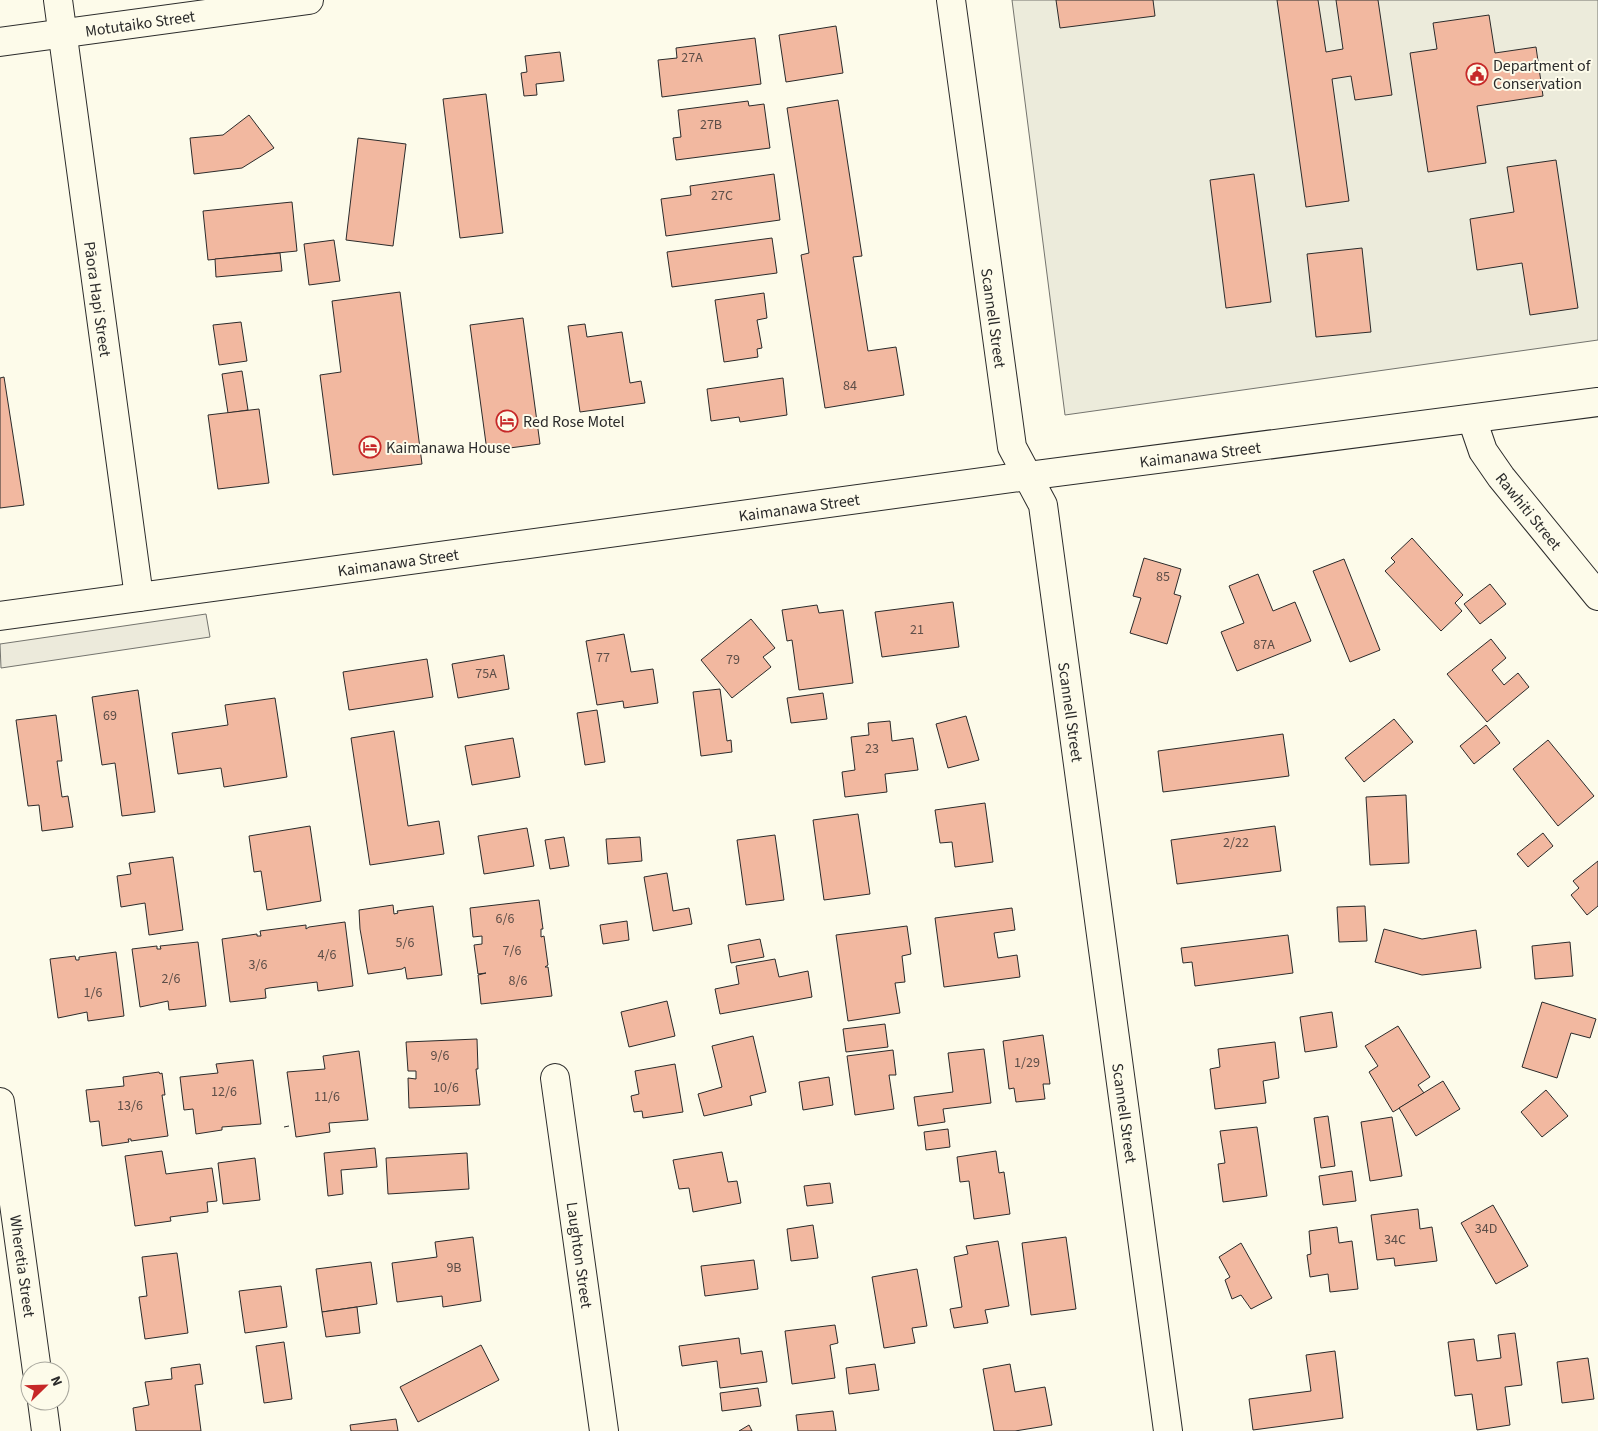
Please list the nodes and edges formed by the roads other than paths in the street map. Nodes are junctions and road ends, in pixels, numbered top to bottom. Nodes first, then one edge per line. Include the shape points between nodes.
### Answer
1 (58, 0) edge
2 (309, 0) edge
3 (951, 0) edge
4 (62, 33) junction
5 (0, 42) edge
6 (1598, 402) edge
7 (1472, 418) junction
8 (1027, 476) junction
9 (1598, 596) edge
10 (138, 597) junction
11 (0, 616) edge
12 (555, 1078) dead end
13 (0, 1102) edge
14 (36, 1361) edge
15 (43, 1411) edge
16 (46, 1431) edge
17 (604, 1431) edge
18 (1168, 1431) edge

1 - 4 street, Pāora Hapi Street
2 - 4 street, Motutaiko Street
3 - 8 street, Scannell Street via 1012,447
4 - 5 street, Motutaiko Street
4 - 10 street, Pāora Hapi Street
6 - 7 street, Kaimanawa Street
7 - 8 street, Kaimanawa Street
7 - 9 street, Rawhiti Street via 1483,451 1501,477
8 - 10 street, Kaimanawa Street
8 - 18 street, Scannell Street via 1042,505
10 - 11 street, Kaimanawa Street
12 - 17 street, Laughton Street
13 - 14 street, Wheretia Street
15 - 16 street

